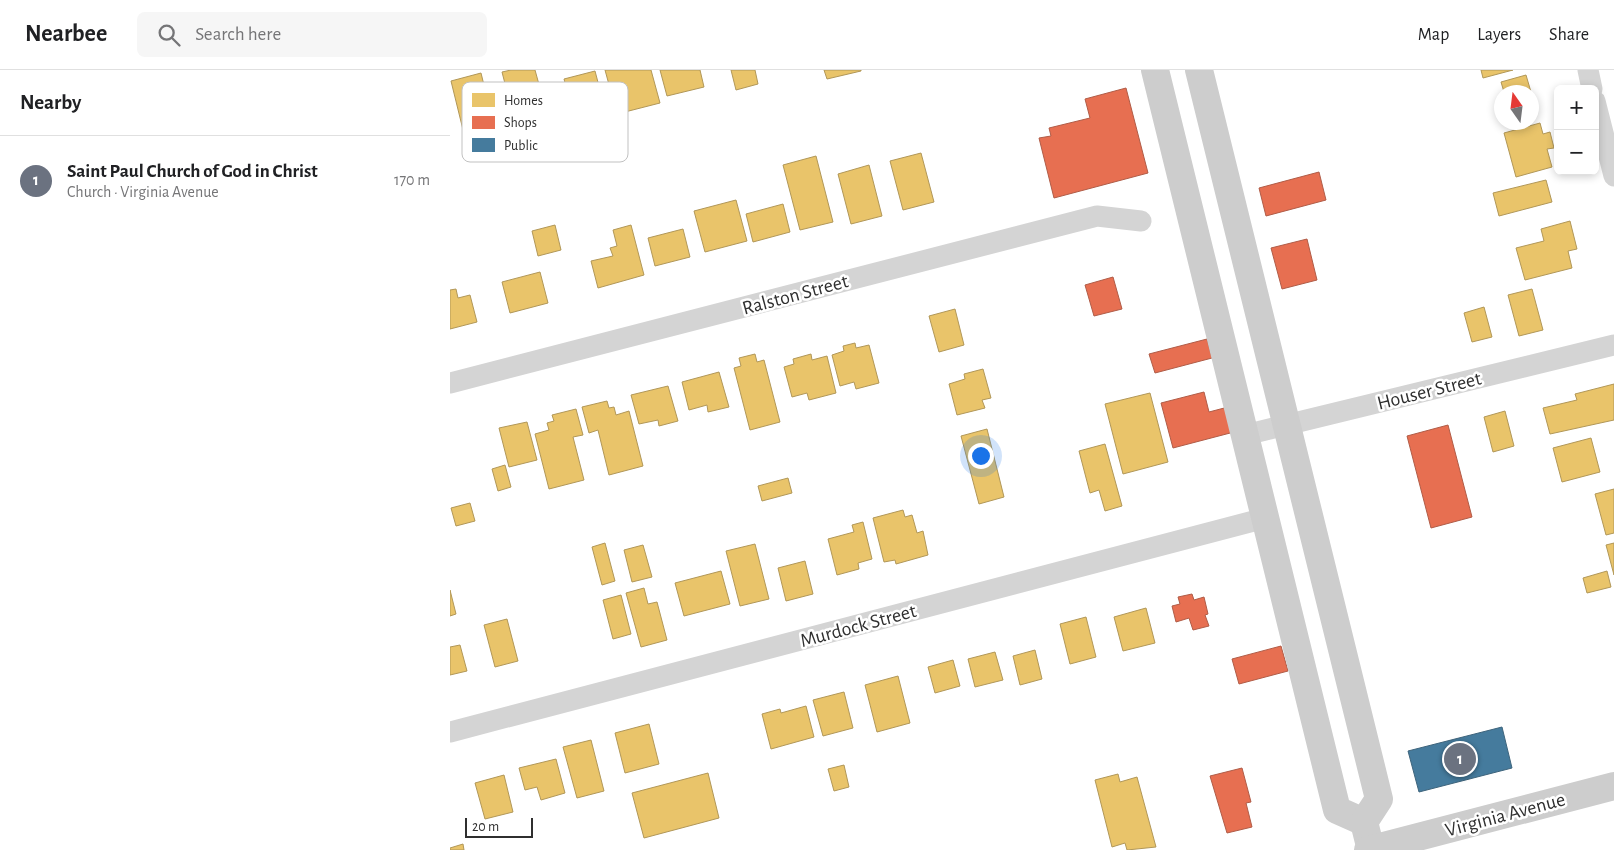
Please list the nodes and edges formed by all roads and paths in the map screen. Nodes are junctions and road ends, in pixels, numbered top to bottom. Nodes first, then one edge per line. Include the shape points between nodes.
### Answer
1 (1155, 70) edge
2 (1199, 70) edge
3 (1588, 70) edge
4 (1591, 85) edge
5 (1599, 117) edge
6 (1614, 176) edge
7 (1141, 220) dead end
8 (1614, 345) edge
9 (450, 383) edge
10 (1287, 425) junction
11 (1245, 435) junction
12 (1266, 518) junction
13 (450, 732) edge
14 (1614, 786) edge
15 (1364, 822) junction
16 (1370, 850) edge

1 - 11 street
2 - 10 street
3 - 4 street
5 - 6 street
7 - 9 street, Ralston Street via 1097,216
8 - 10 street, Houser Street
10 - 11 street, Houser Street
10 - 15 street via 1379,799
11 - 12 street
12 - 13 street, Murdock Street
12 - 15 street via 1337,810
14 - 16 street, Virginia Avenue
15 - 16 street

